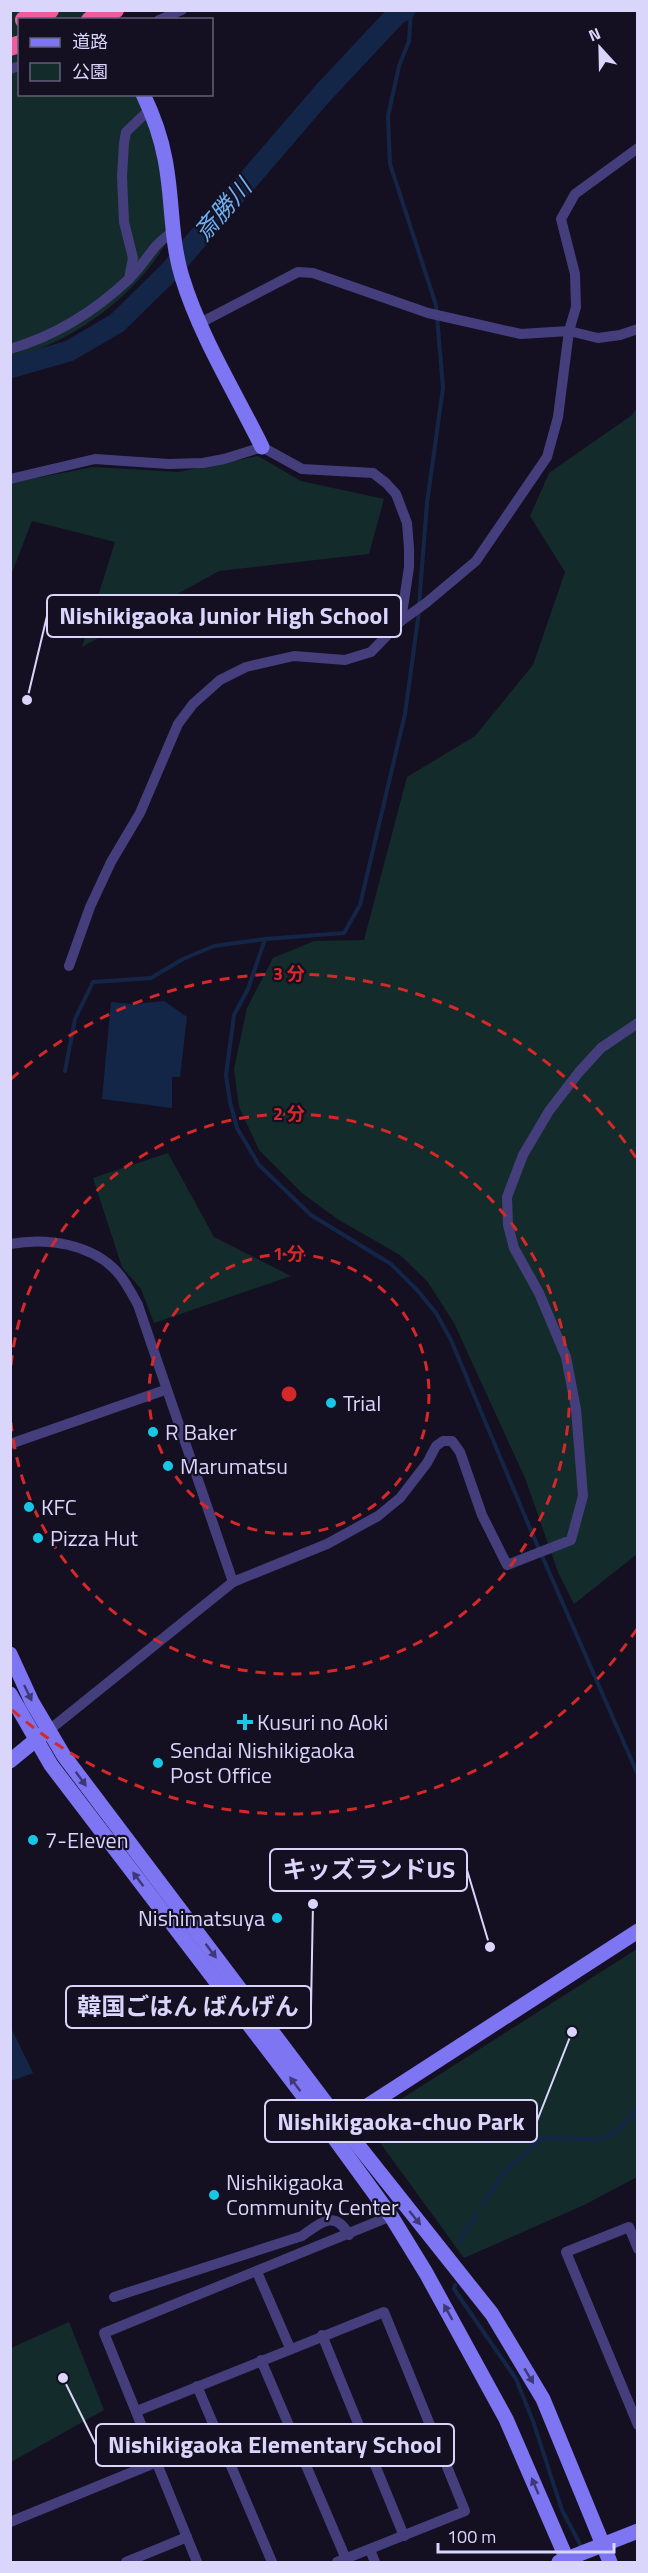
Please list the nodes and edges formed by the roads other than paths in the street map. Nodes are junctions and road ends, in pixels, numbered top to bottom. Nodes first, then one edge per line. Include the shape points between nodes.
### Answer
1 (51, 10) edge
2 (183, 10) edge
3 (29, 18) edge
4 (164, 18) edge
5 (144, 96) edge
6 (150, 109) junction
7 (638, 148) edge
8 (173, 236) junction
9 (129, 279) junction
10 (200, 323) junction
11 (638, 329) edge
12 (569, 331) junction
13 (10, 349) edge
14 (262, 447) junction
15 (10, 479) edge
16 (406, 618) junction
17 (69, 966) dead end
18 (638, 1023) edge
19 (10, 1244) edge
20 (165, 1390) junction
21 (10, 1443) edge
22 (233, 1582) junction
23 (10, 1654) edge
24 (10, 1694) edge
25 (48, 1731) junction
26 (36, 1741) junction
27 (10, 1761) edge
28 (638, 1930) edge
29 (335, 2126) junction
30 (391, 2216) junction
31 (349, 2235) junction
32 (638, 2249) edge
33 (257, 2272) junction
34 (114, 2297) dead end
35 (322, 2336) junction
36 (290, 2348) junction
37 (261, 2360) junction
38 (197, 2386) junction
39 (136, 2411) junction
40 (638, 2425) edge
41 (157, 2462) junction
42 (10, 2522) edge
43 (638, 2531) edge
44 (404, 2536) junction
45 (187, 2537) junction
46 (599, 2547) junction
47 (370, 2550) junction
48 (341, 2561) edge
49 (566, 2561) edge
50 (126, 2562) edge
51 (197, 2562) edge
52 (273, 2562) edge
53 (375, 2562) edge
54 (610, 2562) edge

1 - 3 highway
2 - 4 street
5 - 6 street
6 - 8 street via 165,159
6 - 9 street via 126,132 124,144 124,222 133,258
7 - 12 street via 575,194 561,219 575,274 576,307
8 - 9 street via 152,249
8 - 10 street via 182,278
9 - 13 street via 88,313
10 - 12 street via 298,272 313,273 428,313 521,334
10 - 14 street
11 - 12 street via 598,338
12 - 16 street via 558,417 547,457 476,561
14 - 15 street via 203,463 95,459
14 - 16 street via 302,469 373,473 387,483 396,494 407,523
16 - 17 street via 371,652 345,660 294,656 263,662 220,680 193,704 178,724 140,813 107,871
18 - 22 street via 602,1048 549,1111 523,1155 507,1197 507,1225 514,1248 539,1293 566,1357 576,1409 583,1483 571,1540 507,1565 482,1515 460,1452 452,1441 443,1441 400,1498 378,1516 327,1544
19 - 20 street via 31,1240 63,1244 99,1256 119,1274 138,1305
20 - 21 street
20 - 22 street
22 - 25 street
23 -> 25 street
24 - 26 street
25 - 26 street
25 -> 29 street
26 - 27 street
29 -> 26 street
28 - 29 street
29 - 30 street
29 -> 46 street via 492,2314 543,2399
30 - 31 street
49 -> 30 street via 506,2419
31 - 33 street
31 - 34 street via 342,2224 326,2220 302,2235
32 - 40 street via 629,2227 566,2252
33 - 36 street
33 - 39 street via 104,2333
35 - 36 street
35 - 44 street
35 - 44 street via 384,2312 465,2511
36 - 37 street
37 - 38 street
37 - 48 street
38 - 39 street
38 - 52 street
39 - 41 street
41 - 42 street
41 - 45 street
43 - 46 street
44 - 47 street
45 - 50 street
45 - 51 street
46 - 49 street
46 - 54 street
47 - 48 street
47 - 53 street

